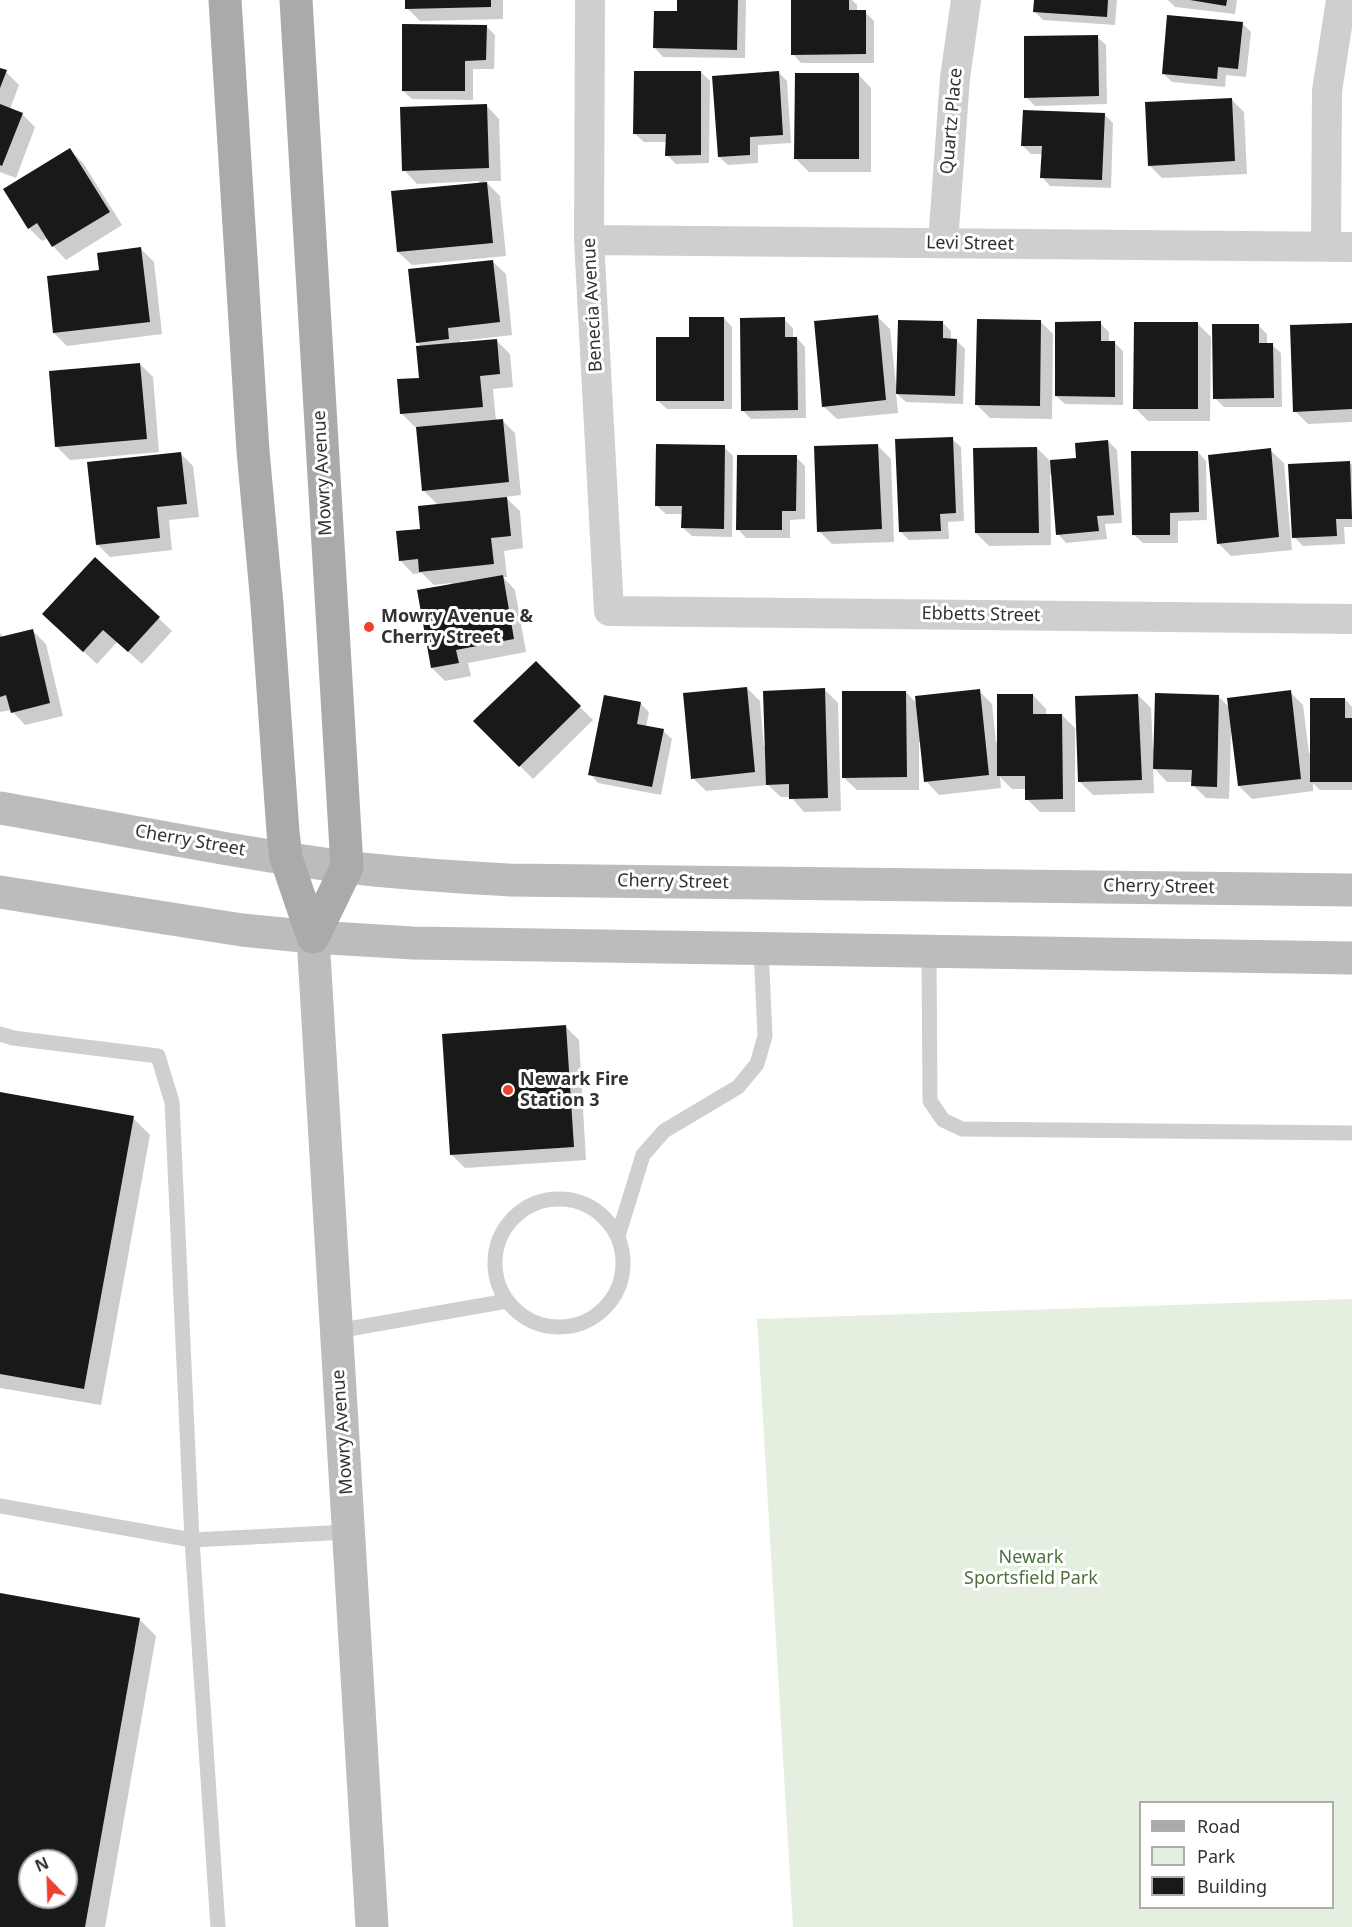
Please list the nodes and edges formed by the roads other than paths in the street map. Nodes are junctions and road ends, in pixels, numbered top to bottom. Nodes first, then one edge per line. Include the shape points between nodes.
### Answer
1 (225, 0) edge
2 (296, 0) edge
3 (590, 0) edge
4 (966, 0) edge
5 (1341, 0) edge
6 (589, 240) junction
7 (943, 243) junction
8 (1339, 246) edge
9 (609, 610) joint
10 (1352, 620) edge
11 (0, 808) edge
12 (286, 858) junction
13 (347, 867) junction
14 (1352, 890) edge
15 (0, 892) edge
16 (313, 937) junction
17 (761, 949) junction
18 (929, 952) junction
19 (1352, 958) edge
20 (0, 1034) edge
21 (1352, 1133) edge
22 (618, 1236) junction
23 (507, 1300) junction
24 (337, 1331) junction
25 (0, 1506) edge
26 (349, 1532) junction
27 (192, 1540) junction
28 (218, 1927) edge
29 (372, 1927) edge

1 - 12 main road, Mowry Avenue via 253,451
2 - 13 main road, Mowry Avenue
3 - 6 street, Benecia Avenue
4 - 7 street, Quartz Place via 955,78
5 - 8 street via 1327,91
6 - 7 street, Levi Street
6 - 9 street, Benecia Avenue
7 - 8 street, Levi Street
9 - 10 street, Ebbetts Street
11 - 12 main road, Cherry Street
12 - 13 main road, Cherry Street
12 - 16 main road, Mowry Avenue
13 - 14 main road, Cherry Street via 510,880
13 - 16 main road, Mowry Avenue
15 - 16 main road via 242,930
16 - 17 main road via 512,946
16 - 24 main road, Mowry Avenue
17 - 18 main road
17 - 22 lane via 765,1036 757,1064 738,1087 664,1131 643,1155
18 - 19 main road
18 - 21 lane via 930,1101 943,1120 962,1129
20 - 27 lane via 158,1056 172,1102
22 - 23 lane via 623,1256 622,1277 614,1297 582,1323 562,1327 540,1324 522,1315
22 - 23 lane via 605,1218 588,1206 568,1200 546,1200 527,1208 511,1222 497,1250 498,1282
23 - 24 lane
24 - 26 main road, Mowry Avenue
25 - 27 lane
26 - 27 lane
26 - 29 main road, Mowry Avenue
27 - 28 lane

